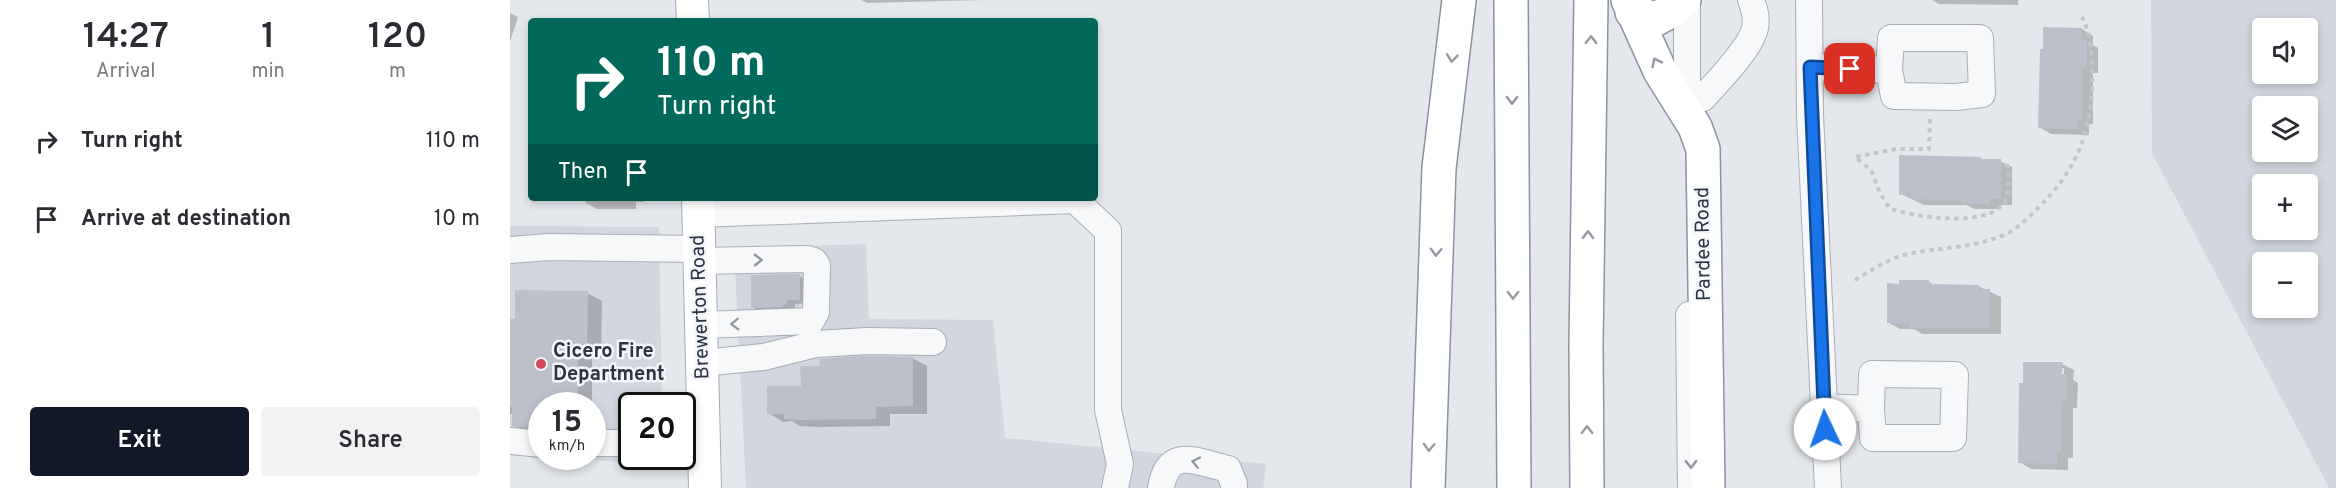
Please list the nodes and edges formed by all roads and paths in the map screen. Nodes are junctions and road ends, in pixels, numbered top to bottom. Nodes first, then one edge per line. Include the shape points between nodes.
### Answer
1 (692, 0) edge
2 (1460, 0) edge
3 (1511, 0) edge
4 (1591, 0) edge
5 (1685, 0) edge
6 (1703, 0) edge
7 (1751, 0) edge
8 (1809, 0) edge
9 (1630, 6) edge
10 (2082, 17) dead end
11 (693, 18) edge
12 (1810, 67) junction
13 (1889, 70) junction
14 (1930, 97) junction
15 (1695, 105) junction
16 (2006, 161) dead end
17 (1012, 201) edge
18 (1076, 201) edge
19 (698, 206) edge
20 (510, 250) edge
21 (699, 255) junction
22 (1856, 280) dead end
23 (701, 325) junction
24 (933, 342) dead end
25 (702, 363) junction
26 (1824, 407) junction
27 (1871, 409) dead end
28 (696, 416) edge
29 (510, 441) edge
30 (528, 443) edge
31 (696, 454) edge
32 (705, 488) edge
33 (1115, 488) edge
34 (1161, 488) edge
35 (1234, 488) edge
36 (1428, 488) edge
37 (1514, 488) edge
38 (1587, 488) edge
39 (1691, 488) edge
40 (1708, 488) edge
41 (1828, 488) edge

1 - 11 main road
2 -> 36 highway via 1439,168
3 -> 37 highway
38 -> 4 highway
5 - 9 highway via 1656,19
5 - 15 street, Pardee Road
6 - 15 street, Pardee Road
7 - 15 street via 1756,14 1755,30 1740,54
8 - 12 street
15 -> 9 highway via 1660,71
10 - 22 path via 2088,27 2094,95 2076,157 2051,196 2010,232 1980,242 1900,256
12 - 13 street
12 - 26 street
13 - 14 street via 1894,96
13 - 14 street via 1891,38 1980,38 1982,94
14 - 16 path via 1929,149 1896,149 1855,157 1871,170 1890,209 1942,217 1993,212 2007,199
15 -> 39 street, Pardee Road
15 - 40 highway, Pardee Road via 1703,149
17 - 19 street
18 - 33 street via 1108,231 1108,410 1120,464
19 - 21 main road, Brewerton Road
20 - 21 street via 526,247
21 - 23 main road, Brewerton Road
21 -> 23 street via 808,259 817,265 816,312 812,321
23 - 25 main road, Brewerton Road
24 - 25 street via 816,344 764,357
25 - 28 main road, Brewerton Road
26 - 27 street
26 - 41 street
29 - 30 street
31 - 32 main road, Brewerton Road
35 -> 34 street via 1228,469 1182,459 1170,463 1163,473

